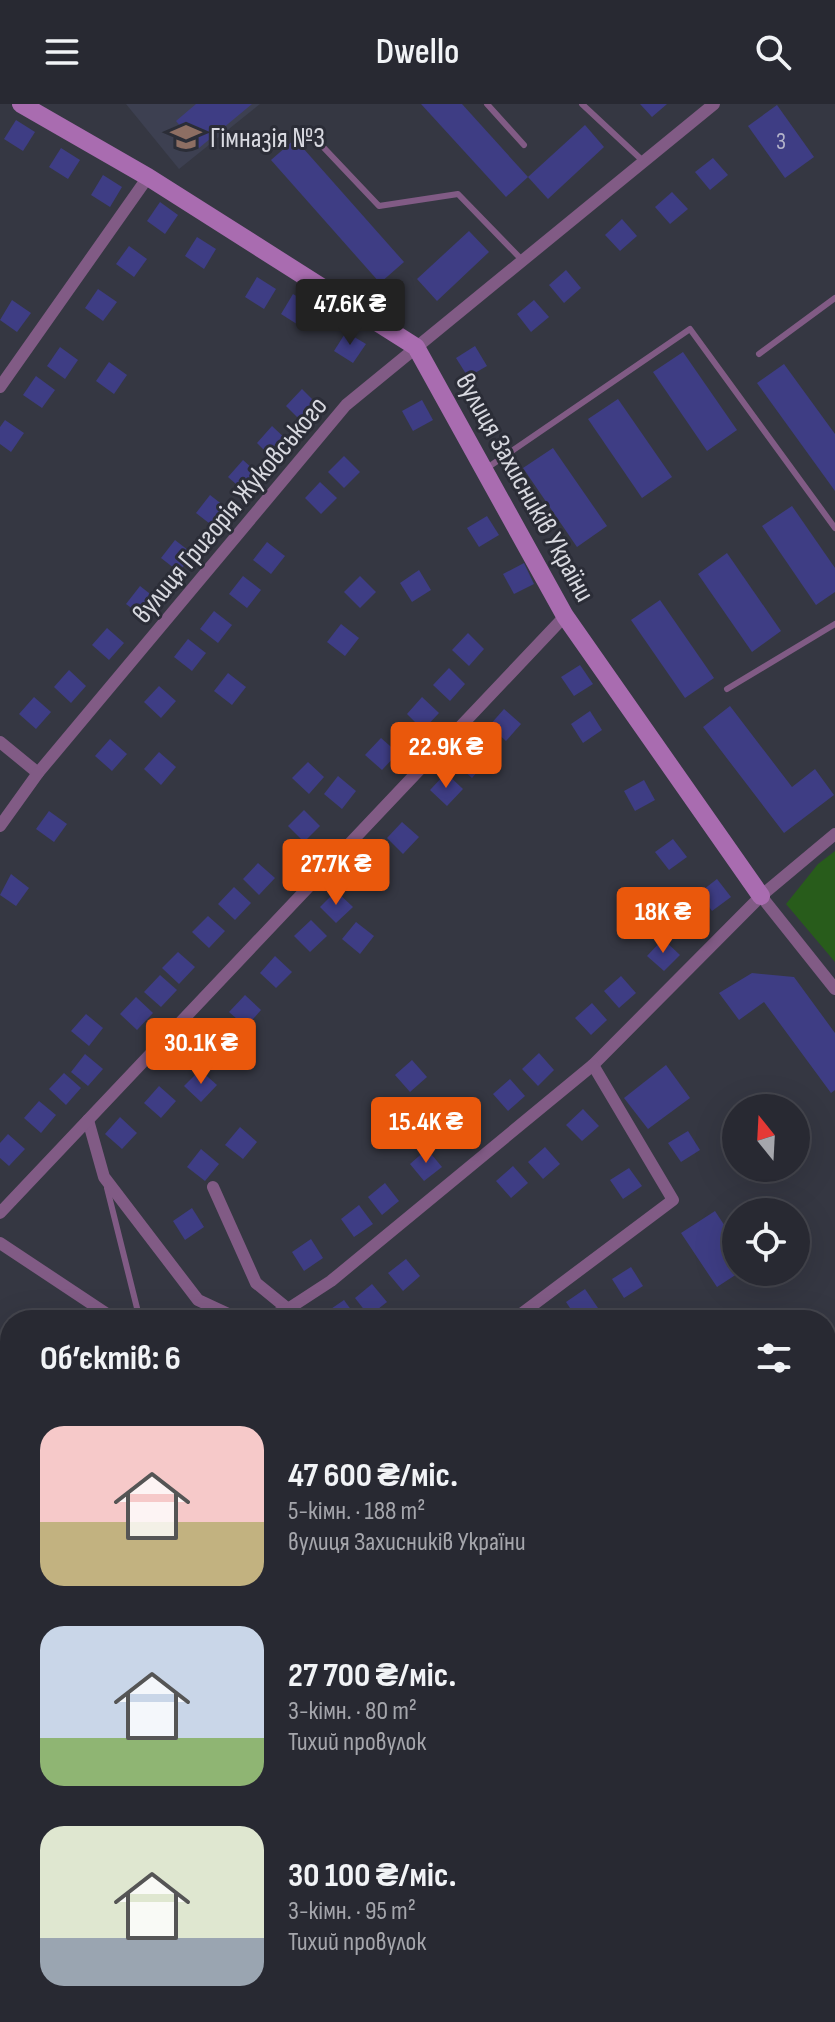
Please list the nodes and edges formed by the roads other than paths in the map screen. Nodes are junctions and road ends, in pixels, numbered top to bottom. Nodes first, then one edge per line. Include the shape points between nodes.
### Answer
1 (21, 104) edge
2 (487, 104) edge
3 (582, 104) edge
4 (714, 104) edge
5 (307, 130) dead end
6 (524, 145) dead end
7 (645, 163) junction
8 (148, 177) junction
9 (523, 261) junction
10 (835, 298) edge
11 (416, 347) junction
12 (759, 354) dead end
13 (0, 387) edge
14 (484, 470) junction
15 (835, 528) edge
16 (565, 616) junction
17 (835, 624) edge
18 (727, 689) dead end
19 (0, 742) edge
20 (38, 773) junction
21 (0, 826) edge
22 (835, 834) edge
23 (761, 896) junction
24 (835, 989) edge
25 (593, 1065) junction
26 (88, 1120) junction
27 (104, 1177) junction
28 (213, 1187) dead end
29 (0, 1213) edge
30 (0, 1243) edge
31 (288, 1309) joint
32 (101, 1310) edge
33 (137, 1310) edge
34 (220, 1310) edge
35 (526, 1310) edge

1 - 8 street, вулиця Захисників України
2 - 6 lane
3 - 7 lane
4 - 7 street, вулиця Григорія Жуковського
5 - 9 lane via 379,206 458,194
7 - 9 street, вулиця Григорія Жуковського
8 - 11 street, вулиця Захисників України
8 - 13 street
9 - 11 street, вулиця Григорія Жуковського
10 - 12 lane
11 - 14 street, вулиця Захисників України
11 - 20 street, вулиця Григорія Жуковського via 346,405
14 - 15 lane via 690,329
14 - 16 street, вулиця Захисників України
16 - 23 street, вулиця Захисників України
16 - 26 street
17 - 18 lane
19 - 20 street
20 - 21 street, вулиця Григорія Жуковського
22 - 23 street
23 - 24 street, вулиця Захисників України
23 - 25 street
25 - 31 street via 331,1281
25 - 35 street via 673,1200
26 - 27 street
26 - 29 street
27 - 33 lane
27 - 34 street via 198,1300
28 - 31 street via 256,1283
30 - 32 street

